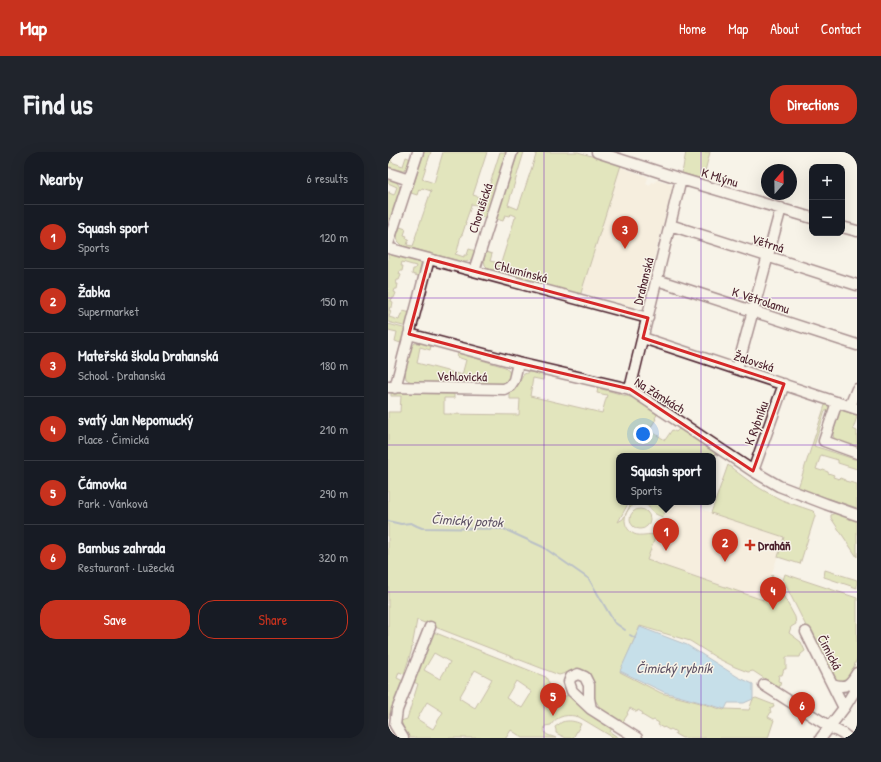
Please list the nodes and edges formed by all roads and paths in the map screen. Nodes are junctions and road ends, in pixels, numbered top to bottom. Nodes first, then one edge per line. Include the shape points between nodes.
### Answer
1 (418, 152) edge
2 (512, 152) edge
3 (597, 152) edge
4 (388, 173) edge
5 (681, 179) junction
6 (409, 180) junction
7 (781, 208) junction
8 (809, 217) edge
9 (670, 225) junction
10 (845, 228) edge
11 (857, 231) edge
12 (388, 244) edge
13 (388, 248) edge
14 (768, 257) junction
15 (429, 259) junction
16 (474, 271) junction
17 (657, 280) junction
18 (857, 285) edge
19 (753, 311) junction
20 (648, 318) junction
21 (409, 334) junction
22 (643, 338) junction
23 (857, 345) edge
24 (518, 363) junction
25 (737, 369) junction
26 (784, 384) junction
27 (391, 388) edge
28 (630, 389) junction
29 (857, 389) edge
30 (837, 402) junction
31 (853, 407) edge
32 (857, 453) edge
33 (753, 471) junction
34 (857, 515) edge
35 (430, 627) dead end
36 (806, 632) dead end
37 (857, 673) edge
38 (832, 684) junction
39 (764, 685) dead end
40 (856, 689) edge
41 (844, 708) junction
42 (591, 709) junction
43 (830, 727) junction
44 (403, 738) edge
45 (637, 738) edge
46 (821, 738) edge
47 (848, 738) edge

1 - 6 street
2 - 16 street, Chorušická
3 - 5 street, K Mlýnu
4 - 6 street
5 - 7 street, K Mlýnu
5 - 9 street, Drahanská
6 - 12 street
7 - 8 street, K Mlýnu
7 - 14 street
9 - 14 street, Větrná
9 - 17 street, Drahanská
10 - 11 street
13 - 15 street, Chlumínská
14 - 18 street, Větrná
14 - 19 street
15 - 16 street, Chlumínská
15 - 21 street
16 - 20 street, Chlumínská
17 - 19 street, K Větrolamu
17 - 20 street, Drahanská
19 - 23 street, K Větrolamu
19 - 25 street
20 - 22 street, Drahanská
21 - 24 street, Na Zámkách
21 - 27 street
22 - 25 street, Žalovská
22 - 28 street, Drahanská
24 - 27 street, Vehlovická via 514,380 504,389
24 - 28 street, Na Zámkách
25 - 26 street, Žalovská
26 - 30 street, Žalovská
26 - 33 street, K Rybníku
28 - 33 street, Na Zámkách
29 - 31 street
30 - 31 street, Žalovská
30 - 32 street via 824,441
33 - 34 street, Na Zámkách via 779,486
35 - 44 street via 397,710 396,725
36 - 38 street, Čimická
37 - 38 street, Čimická via 847,685
38 - 41 street, Čimická
39 - 43 street
40 - 41 street
41 - 43 street
42 - 42 street via 588,698 589,685 585,677 578,674 571,677 569,682 572,691
42 - 45 street
43 - 46 street
43 - 47 street

